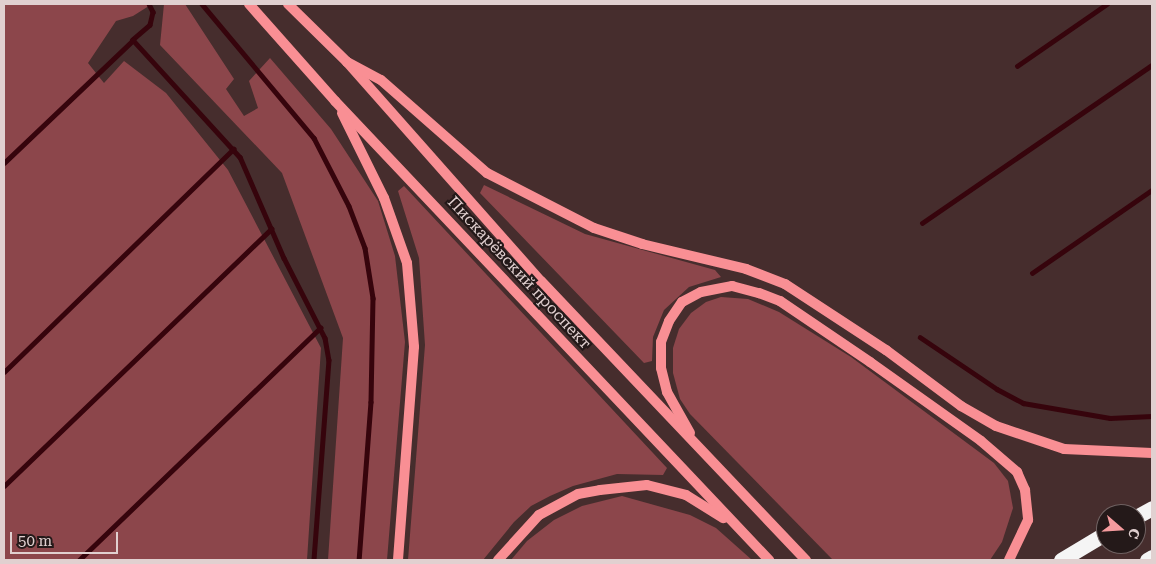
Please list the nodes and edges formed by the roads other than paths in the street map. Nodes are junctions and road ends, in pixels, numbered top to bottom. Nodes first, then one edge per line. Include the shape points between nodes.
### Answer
1 (249, 4) edge
2 (288, 4) edge
3 (347, 62) junction
4 (335, 101) junction
5 (698, 447) junction
6 (1152, 454) edge
7 (1096, 539) edge
8 (754, 544) junction
9 (1152, 557) edge
10 (398, 560) edge
11 (498, 560) edge
12 (769, 560) edge
13 (806, 560) edge
14 (1009, 560) edge
15 (1061, 560) edge
16 (1147, 560) edge

1 - 4 main road, Пискарёвский проспект
2 - 3 main road, Пискарёвский проспект
3 - 5 main road, Пискарёвский проспект via 541,281
3 - 6 main road via 380,80 487,173 594,228 642,244 746,269 785,284 886,350 961,406 996,426 1064,449
4 - 8 main road, Пискарёвский проспект
4 - 10 main road via 384,198 407,264 414,347
5 - 13 main road, Пискарёвский проспект
5 - 14 main road via 667,392 661,368 661,342 669,321 682,302 701,292 732,286 759,293 780,301 870,362 981,441 1017,472 1025,490 1028,520
7 - 15 highway
8 - 11 main road via 716,513 686,495 647,485 621,486 578,494 540,515
8 - 12 main road, Пискарёвский проспект
9 - 16 highway

